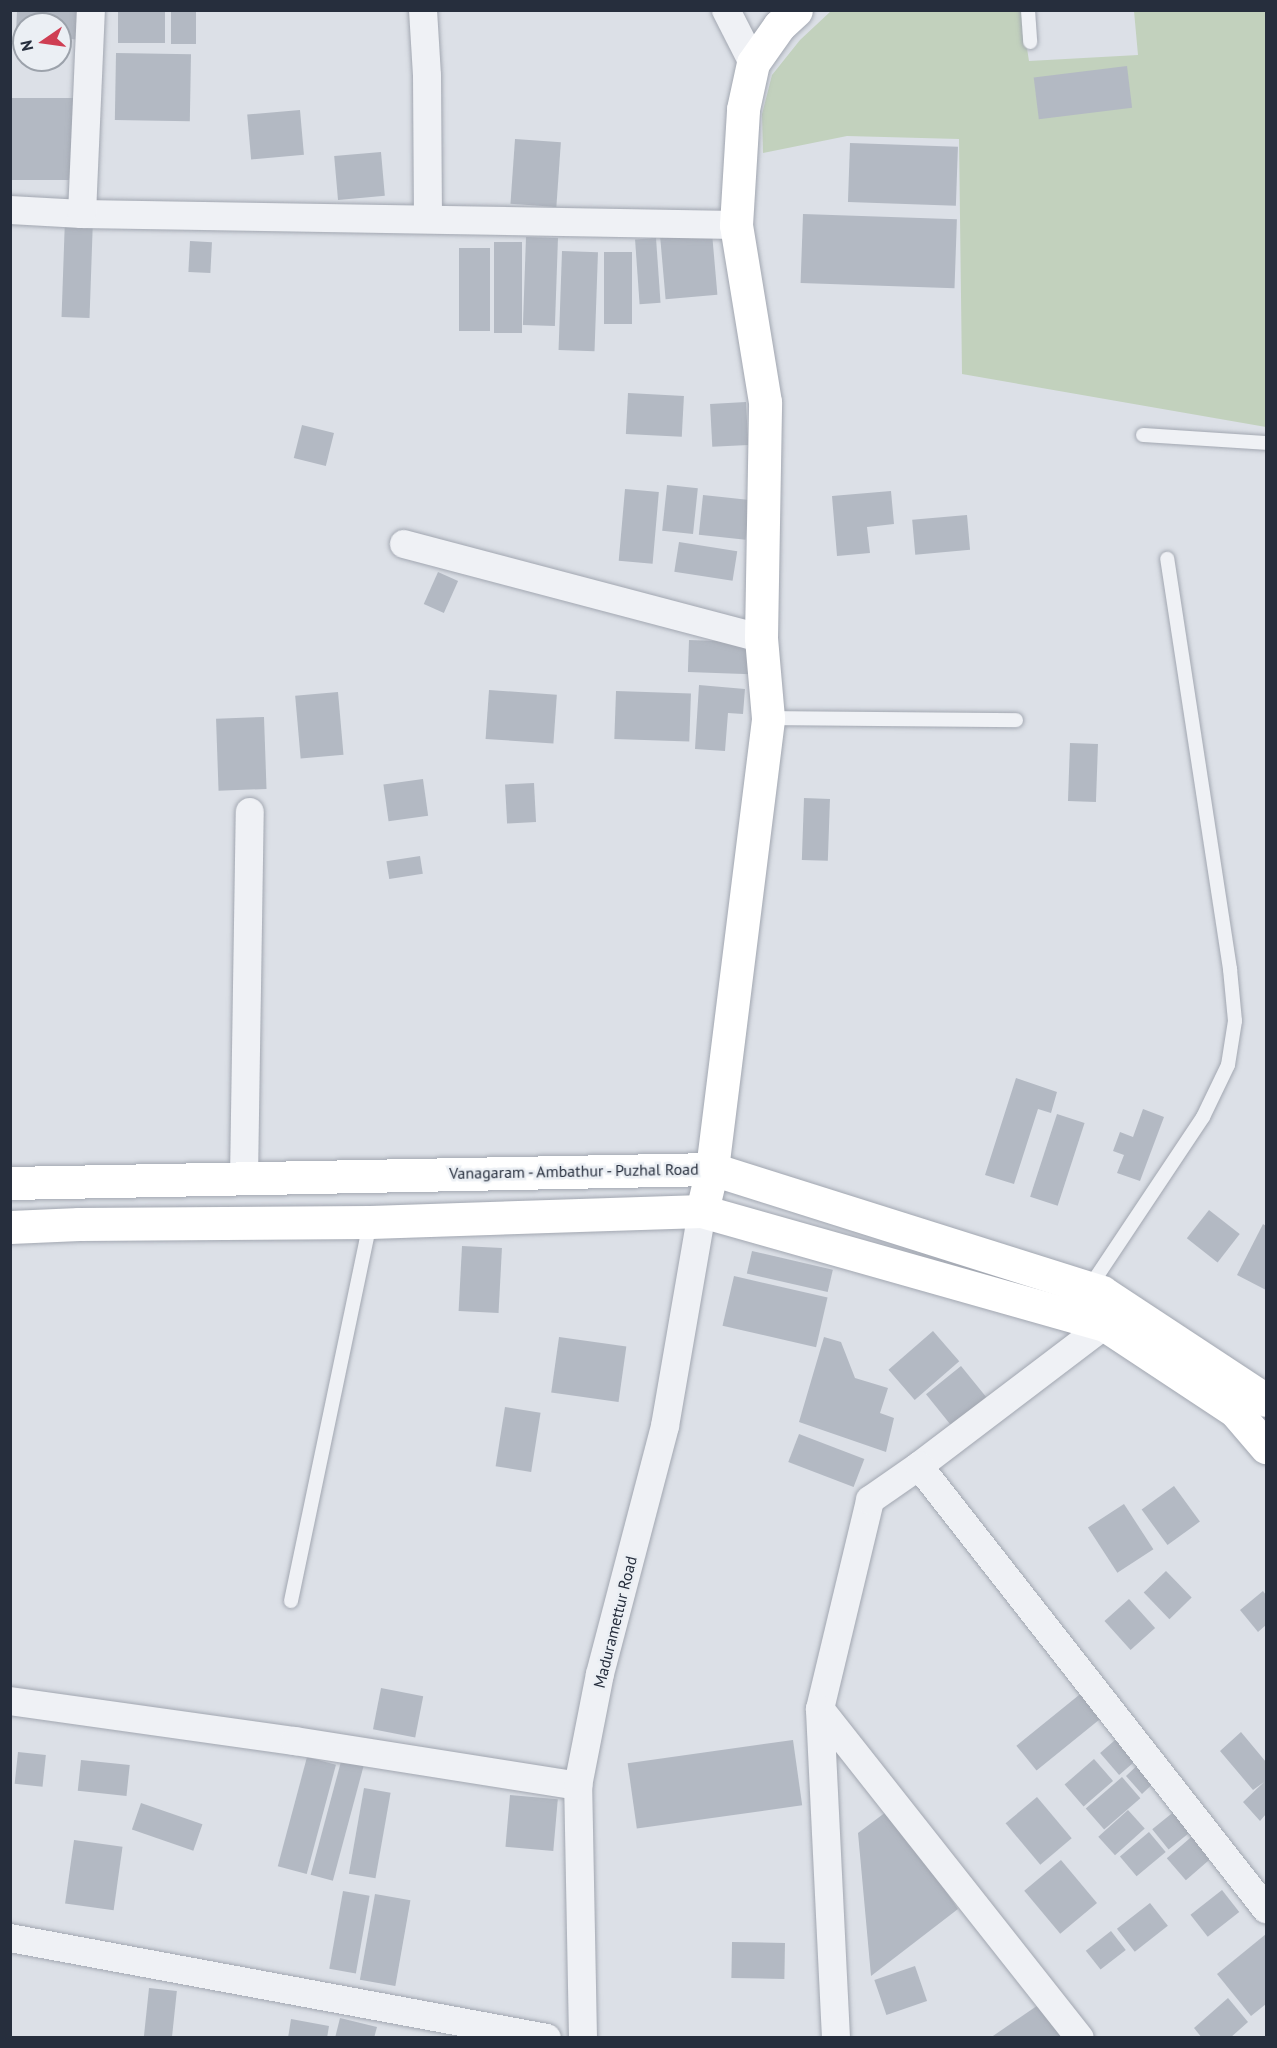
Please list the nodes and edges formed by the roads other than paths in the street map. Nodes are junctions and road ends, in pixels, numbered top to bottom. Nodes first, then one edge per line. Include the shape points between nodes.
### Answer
1 (91, 10) edge
2 (423, 10) edge
3 (726, 10) edge
4 (796, 10) edge
5 (1028, 10) edge
6 (1030, 42) dead end
7 (753, 63) junction
8 (10, 210) edge
9 (82, 214) junction
10 (428, 219) junction
11 (736, 225) junction
12 (1143, 435) dead end
13 (1266, 443) edge
14 (404, 544) dead end
15 (1167, 559) dead end
16 (761, 638) junction
17 (768, 718) junction
18 (1016, 720) dead end
19 (250, 812) dead end
20 (712, 1168) junction
21 (244, 1178) junction
22 (10, 1183) edge
23 (702, 1212) junction
24 (370, 1222) junction
25 (10, 1227) edge
26 (1095, 1290) junction
27 (1105, 1325) junction
28 (1266, 1398) edge
29 (1266, 1448) edge
30 (919, 1466) junction
31 (291, 1601) dead end
32 (10, 1701) edge
33 (820, 1709) junction
34 (578, 1786) junction
35 (1266, 1909) edge
36 (10, 1938) edge
37 (547, 2037) edge
38 (583, 2037) edge
39 (836, 2037) edge
40 (1080, 2037) edge

1 - 9 street
2 - 10 street
3 - 7 street
4 - 7 main road via 779,26
5 - 6 lane
7 - 11 main road via 743,109
8 - 9 street
9 - 10 street
10 - 11 street
11 - 16 main road via 765,402
12 - 13 lane
14 - 16 street
15 - 26 lane via 1235,1021 1228,1065 1203,1117
16 - 17 main road
17 - 18 lane
17 - 20 main road
19 - 21 street
20 - 21 main road, Vanagaram - Ambathur - Puzhal Road
20 - 23 main road
20 - 26 main road, Vanagaram - Ambathur - Puzhal Road
21 - 22 main road, Vanagaram - Ambathur - Puzhal Road
23 - 24 main road
23 - 27 main road
23 - 34 street, Maduramettur Road via 665,1426 600,1674
24 - 25 main road
24 - 31 lane
26 - 27 street
26 - 28 main road, Vanagaram - Ambathur - Puzhal Road
27 - 29 main road via 1234,1411
27 - 30 street
30 - 33 street via 870,1500
30 - 35 street
32 - 34 street
33 - 39 street
33 - 40 street
34 - 38 street, Maduramettur Road
36 - 37 street

